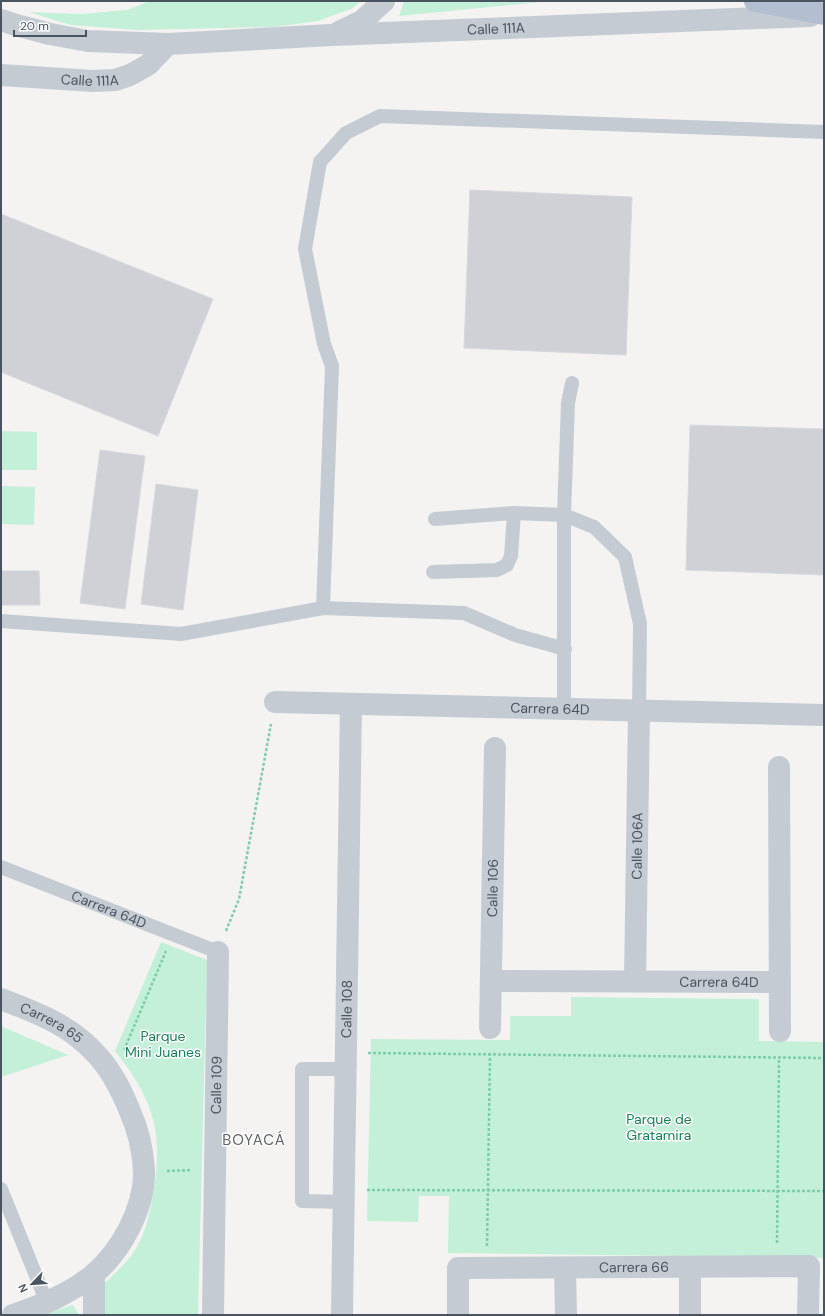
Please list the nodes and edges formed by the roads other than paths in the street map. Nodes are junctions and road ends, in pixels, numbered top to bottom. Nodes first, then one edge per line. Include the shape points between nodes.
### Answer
1 (384, 1) edge
2 (755, 1) edge
3 (824, 15) edge
4 (1, 20) edge
5 (332, 35) junction
6 (168, 44) junction
7 (1, 75) edge
8 (824, 132) edge
9 (572, 383) dead end
10 (514, 513) junction
11 (564, 515) junction
12 (435, 519) dead end
13 (434, 572) dead end
14 (323, 608) junction
15 (1, 621) edge
16 (565, 649) junction
17 (275, 702) road end
18 (351, 704) junction
19 (564, 708) junction
20 (639, 710) junction
21 (824, 715) edge
22 (495, 748) dead end
23 (780, 767) dead end
24 (1, 867) edge
25 (218, 952) joint
26 (491, 981) junction
27 (635, 981) junction
28 (779, 982) junction
29 (1, 1000) edge
30 (490, 1028) road end
31 (780, 1031) road end
32 (346, 1061) junction
33 (1, 1189) edge
34 (344, 1196) junction
35 (690, 1267) junction
36 (565, 1268) junction
37 (94, 1275) junction
38 (47, 1303) junction
39 (13, 1315) edge
40 (94, 1315) edge
41 (213, 1315) edge
42 (342, 1315) edge
43 (458, 1315) edge
44 (566, 1315) edge
45 (690, 1315) edge
46 (808, 1315) edge

1 - 5 street via 362,21
2 - 3 main road
3 - 5 street, Calle 111A
4 - 6 street, Calle 111A via 88,41
5 - 6 street, Calle 111A
6 - 7 street, Calle 111A via 148,65 115,80
8 - 14 lane via 380,116 346,133 320,162 305,249 324,344 332,366
9 - 11 lane via 568,403
10 - 11 lane
10 - 12 lane
10 - 13 lane via 511,556 507,566 497,570
11 - 16 lane
11 - 20 lane via 594,528 625,557 640,624
14 - 15 lane via 181,634
14 - 16 lane via 464,612 515,635
16 - 19 lane
17 - 18 street, Carrera 64D
18 - 19 street, Carrera 64D
18 - 32 street, Calle 108
19 - 20 street, Carrera 64D
20 - 21 street, Carrera 64D
20 - 27 street, Calle 106A
22 - 26 street, Calle 106
23 - 28 street
24 - 25 lane, Carrera 64D
25 - 41 street, Calle 109
26 - 27 street, Carrera 64D
26 - 30 street, Calle 106
27 - 28 street, Carrera 64D
28 - 31 street
29 - 37 street, Carrera 65 via 55,1022 97,1055 113,1074 137,1128 144,1172 141,1194 133,1221 117,1249
32 - 34 street, Calle 108
32 - 34 lane via 302,1069 302,1201
33 - 38 lane
34 - 42 street, Calle 108
35 - 36 street, Carrera 66
35 - 45 street
35 - 46 street, Carrera 66 via 809,1266
36 - 43 street, Carrera 66 via 458,1268
36 - 44 street
37 - 38 street
37 - 40 street
38 - 39 street

